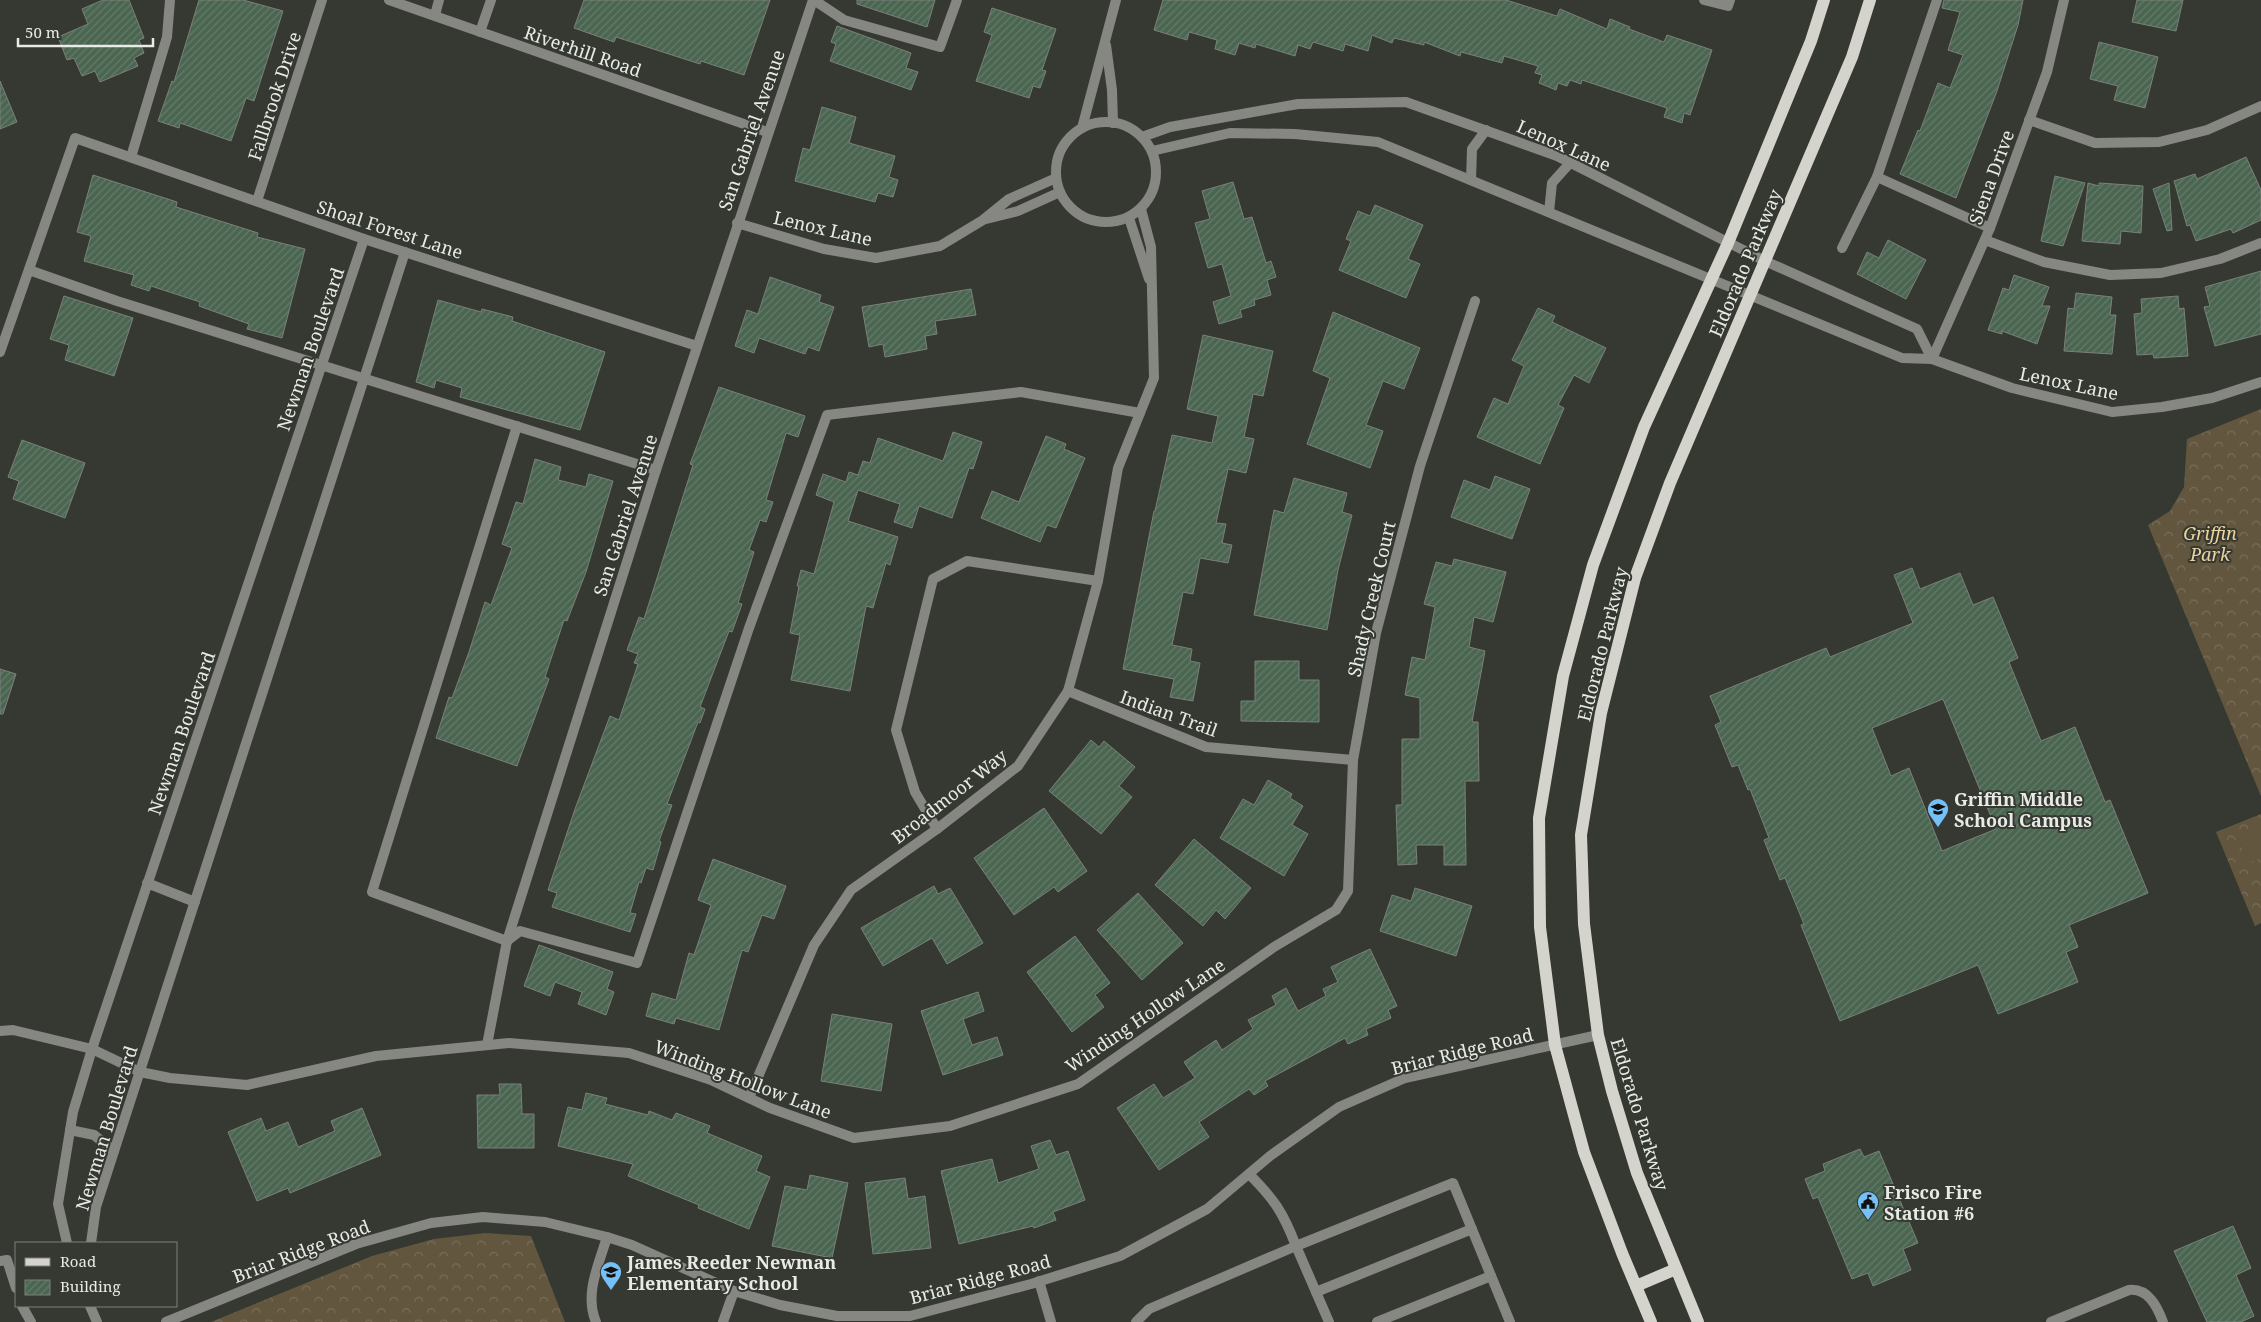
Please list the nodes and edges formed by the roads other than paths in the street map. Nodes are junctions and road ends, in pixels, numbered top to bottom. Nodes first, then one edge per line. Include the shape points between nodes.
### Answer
1 (170, 0) edge
2 (322, 0) edge
3 (389, 0) edge
4 (440, 0) edge
5 (491, 0) edge
6 (813, 0) edge
7 (957, 0) edge
8 (1116, 0) edge
9 (1704, 0) edge
10 (1824, 0) edge
11 (1870, 0) edge
12 (1937, 0) edge
13 (2064, 0) edge
14 (1729, 3) edge
15 (434, 14) junction
16 (480, 32) junction
17 (1106, 39) junction
18 (2261, 106) edge
19 (2029, 120) junction
20 (1113, 122) junction
21 (1082, 128) junction
22 (1486, 130) junction
23 (767, 132) junction
24 (1142, 137) junction
25 (1152, 151) junction
26 (131, 157) junction
27 (1570, 163) junction
28 (1877, 177) junction
29 (1056, 178) junction
30 (1471, 180) junction
31 (1060, 192) junction
32 (257, 201) junction
33 (1141, 209) junction
34 (1549, 212) junction
35 (1129, 218) junction
36 (983, 220) junction
37 (737, 223) junction
38 (1990, 228) junction
39 (364, 239) junction
40 (1985, 240) junction
41 (1728, 243) junction
42 (2261, 243) edge
43 (1842, 248) dead end
44 (405, 252) junction
45 (1766, 261) junction
46 (29, 270) junction
47 (1712, 279) junction
48 (1152, 289) junction
49 (1752, 295) junction
50 (1475, 301) dead end
51 (697, 346) junction
52 (0, 352) edge
53 (1932, 359) junction
54 (322, 364) junction
55 (364, 378) junction
56 (2261, 382) edge
57 (1140, 412) junction
58 (517, 426) junction
59 (656, 470) junction
60 (1098, 581) junction
61 (1068, 691) junction
62 (1353, 760) junction
63 (937, 828) junction
64 (147, 883) junction
65 (195, 902) junction
66 (1336, 910) joint
67 (507, 941) junction
68 (0, 1031) edge
69 (1598, 1035) junction
70 (487, 1045) junction
71 (1555, 1045) junction
72 (92, 1049) junction
73 (140, 1072) junction
74 (749, 1098) junction
75 (70, 1130) junction
76 (114, 1151) junction
77 (1249, 1174) junction
78 (1472, 1229) junction
79 (607, 1237) junction
80 (67, 1242) edge
81 (91, 1242) edge
82 (1296, 1246) junction
83 (0, 1261) edge
84 (1676, 1269) junction
85 (1491, 1276) junction
86 (1039, 1281) junction
87 (15, 1285) edge
88 (1636, 1286) junction
89 (734, 1291) junction
90 (1316, 1292) junction
91 (23, 1307) edge
92 (90, 1307) edge
93 (917, 1318) edge
94 (31, 1322) edge
95 (97, 1322) edge
96 (166, 1322) edge
97 (596, 1322) edge
98 (723, 1322) edge
99 (1051, 1322) edge
100 (1136, 1322) edge
101 (1329, 1322) edge
102 (1377, 1322) edge
103 (1510, 1322) edge
104 (1651, 1322) edge
105 (1698, 1322) edge
106 (2051, 1322) edge
107 (2163, 1322) edge

1 - 26 street via 167,37
2 - 32 street, Fallbrook Drive
3 - 15 street, Riverhill Road
4 - 15 street
5 - 16 street
6 - 7 street via 844,20 940,46
6 - 23 street, San Gabriel Avenue
8 - 17 street
9 - 14 street
10 - 41 main road, Eldorado Parkway via 1811,41
11 - 45 main road, Eldorado Parkway via 1852,57
12 - 28 street
13 - 19 street, Siena Drive via 2047,72
15 - 16 street, Riverhill Road
16 - 23 street, Riverhill Road
17 - 20 street
17 - 21 street
18 - 19 street via 2206,130 2159,142 2095,143
19 - 38 street, Siena Drive
20 - 21 street
20 - 24 street
21 - 29 street via 1061,149 1056,163
22 - 24 street, Lenox Lane via 1406,102 1387,102 1298,104 1170,128
22 - 27 street, Lenox Lane
22 - 30 street via 1472,149
23 - 37 street, San Gabriel Avenue
24 - 25 street
25 - 30 street, Lenox Lane via 1230,133 1295,134 1378,142
25 - 33 street via 1156,182
26 - 32 street, Shoal Forest Lane
26 - 46 street, Shoal Forest Lane via 75,138
27 - 34 street via 1552,184
27 - 41 street, Lenox Lane
28 - 38 street
28 - 43 street
29 - 31 street
29 - 36 street, Lenox Lane via 1009,199
30 - 34 street, Lenox Lane
31 - 35 street via 1068,206 1081,216 1097,222
31 - 36 street, Lenox Lane via 1018,211
32 - 39 street, Shoal Forest Lane
33 - 35 street
33 - 48 street, Broadmoor Way via 1151,247
34 - 47 street, Lenox Lane
35 - 48 street, Broadmoor Way
36 - 37 street, Lenox Lane via 940,246 876,258 824,249
37 - 51 street, San Gabriel Avenue
38 - 40 street, Siena Drive
39 - 44 street, Shoal Forest Lane
39 - 54 street, Newman Boulevard
40 - 42 street via 2044,262 2110,275 2161,273 2220,259
40 - 53 street, Siena Drive
41 - 45 street, Lenox Lane
41 - 47 main road, Eldorado Parkway
44 - 51 street, Shoal Forest Lane
44 - 55 street, Newman Boulevard
45 - 49 main road, Eldorado Parkway
45 - 53 street, Lenox Lane via 1917,329
46 - 52 street
46 - 54 street via 117,301
47 - 49 street, Lenox Lane
47 - 71 main road, Eldorado Parkway via 1640,436 1593,565 1563,676 1539,818 1540,927
48 - 57 street, Broadmoor Way via 1154,378
49 - 53 street, Lenox Lane via 1902,358
49 - 69 main road, Eldorado Parkway via 1670,483 1635,578 1601,713 1581,835 1584,924
50 - 62 street, Shady Creek Court via 1418,476 1376,633
51 - 59 street, San Gabriel Avenue
53 - 56 street, Lenox Lane via 2012,388 2112,412 2212,398
54 - 55 street
54 - 64 street, Newman Boulevard
55 - 58 street
55 - 65 street, Newman Boulevard
57 - 60 street, Broadmoor Way via 1118,468
57 - 67 street via 1021,392 827,416 749,628 637,963 520,931
58 - 59 street
58 - 67 street via 372,892
59 - 67 street, San Gabriel Avenue
60 - 61 street, Broadmoor Way
60 - 63 street via 967,560 933,579 896,730 915,792
61 - 62 street, Indian Trail via 1206,748
61 - 63 street, Broadmoor Way via 1018,766
62 - 66 street, Shady Creek Court via 1348,890
63 - 74 street, Broadmoor Way via 851,890 814,945
64 - 65 street
64 - 72 street, Newman Boulevard
65 - 73 street, Newman Boulevard
66 - 74 street, Winding Hollow Lane via 1266,952 1078,1084 950,1126 854,1138
67 - 70 street, San Gabriel Avenue
68 - 72 street, Winding Hollow Lane via 13,1030
69 - 71 street, Briar Ridge Road
69 - 84 main road, Eldorado Parkway via 1637,1173
70 - 73 street, Winding Hollow Lane via 376,1056 247,1085
70 - 74 street, Winding Hollow Lane via 508,1043 629,1053 711,1080
71 - 77 street, Briar Ridge Road via 1405,1078 1339,1107
71 - 88 main road, Eldorado Parkway via 1584,1152
72 - 73 street, Winding Hollow Lane
72 - 75 street, Newman Boulevard
73 - 76 street, Newman Boulevard
75 - 76 street via 94,1135
75 - 80 street, Newman Boulevard via 58,1204
76 - 81 street, Newman Boulevard via 96,1207
77 - 82 street via 1284,1214
77 - 86 street, Briar Ridge Road via 1207,1209 1120,1256
78 - 82 street via 1453,1183
78 - 85 street
78 - 90 street
79 - 89 street, Briar Ridge Road
79 - 96 street, Briar Ridge Road via 545,1222 483,1217 431,1223 356,1244
79 - 97 street via 591,1288 592,1314
82 - 90 street
82 - 100 street via 1149,1309
83 - 87 street via 7,1260
84 - 88 main road
84 - 105 main road, Eldorado Parkway
85 - 102 street
85 - 103 street
86 - 93 street, Briar Ridge Road
86 - 99 street
88 - 104 main road, Eldorado Parkway
89 - 93 street, Briar Ridge Road via 780,1305 837,1316
89 - 98 street
90 - 101 street
91 - 94 street
92 - 95 street
106 - 107 street via 2128,1290 2143,1292

